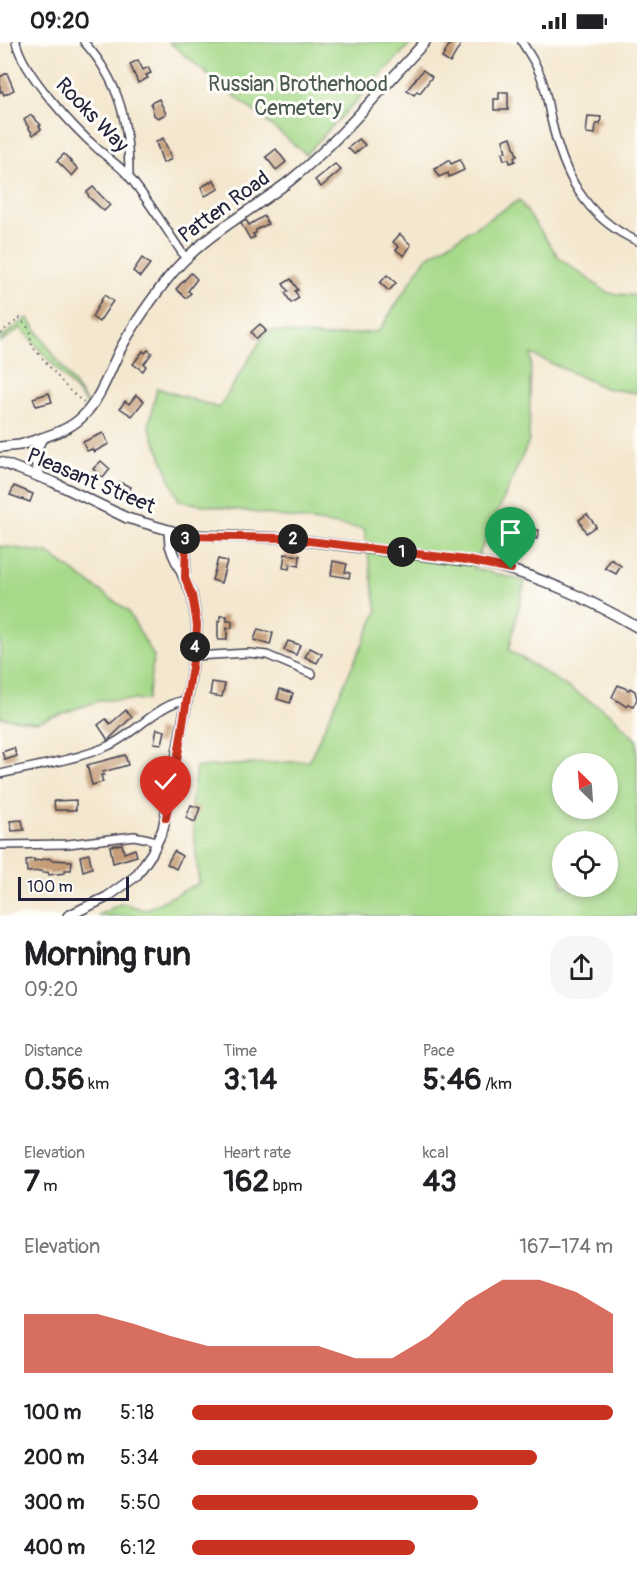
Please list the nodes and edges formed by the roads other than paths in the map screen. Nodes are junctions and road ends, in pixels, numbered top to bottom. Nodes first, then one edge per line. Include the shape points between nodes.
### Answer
1 (16, 42) edge
2 (84, 42) edge
3 (425, 42) edge
4 (522, 42) edge
5 (129, 176) junction
6 (637, 241) edge
7 (185, 257) junction
8 (42, 438) junction
9 (0, 447) edge
10 (0, 462) edge
11 (40, 477) junction
12 (169, 532) junction
13 (186, 536) junction
14 (185, 578) junction
15 (637, 627) edge
16 (194, 656) junction
17 (312, 674) dead end
18 (188, 700) junction
19 (0, 774) edge
20 (156, 844) junction
21 (0, 846) edge
22 (68, 916) edge

1 - 5 street, Rooks Way via 58,108
2 - 5 street, Rooks Way via 106,72 121,105 128,133
3 - 7 street, Patten Road via 302,171
4 - 6 street via 539,70 560,156 577,192 607,223
5 - 7 street, Rooks Way
7 - 8 street, Patten Road via 130,334 87,412 72,426
8 - 9 street, Patten Road
8 - 11 street via 34,454
10 - 11 street, Pleasant Street
11 - 12 street, Pleasant Street via 127,518
12 - 13 street, Pleasant Street
12 - 14 street via 170,545
13 - 14 street
13 - 15 street, Pleasant Street via 284,538 483,562 551,583
14 - 16 street via 197,625
16 - 17 street via 249,653
16 - 18 street
18 - 19 street via 168,704 109,745
18 - 20 street via 169,806
20 - 21 street via 134,836 69,844
20 - 22 street via 128,883

